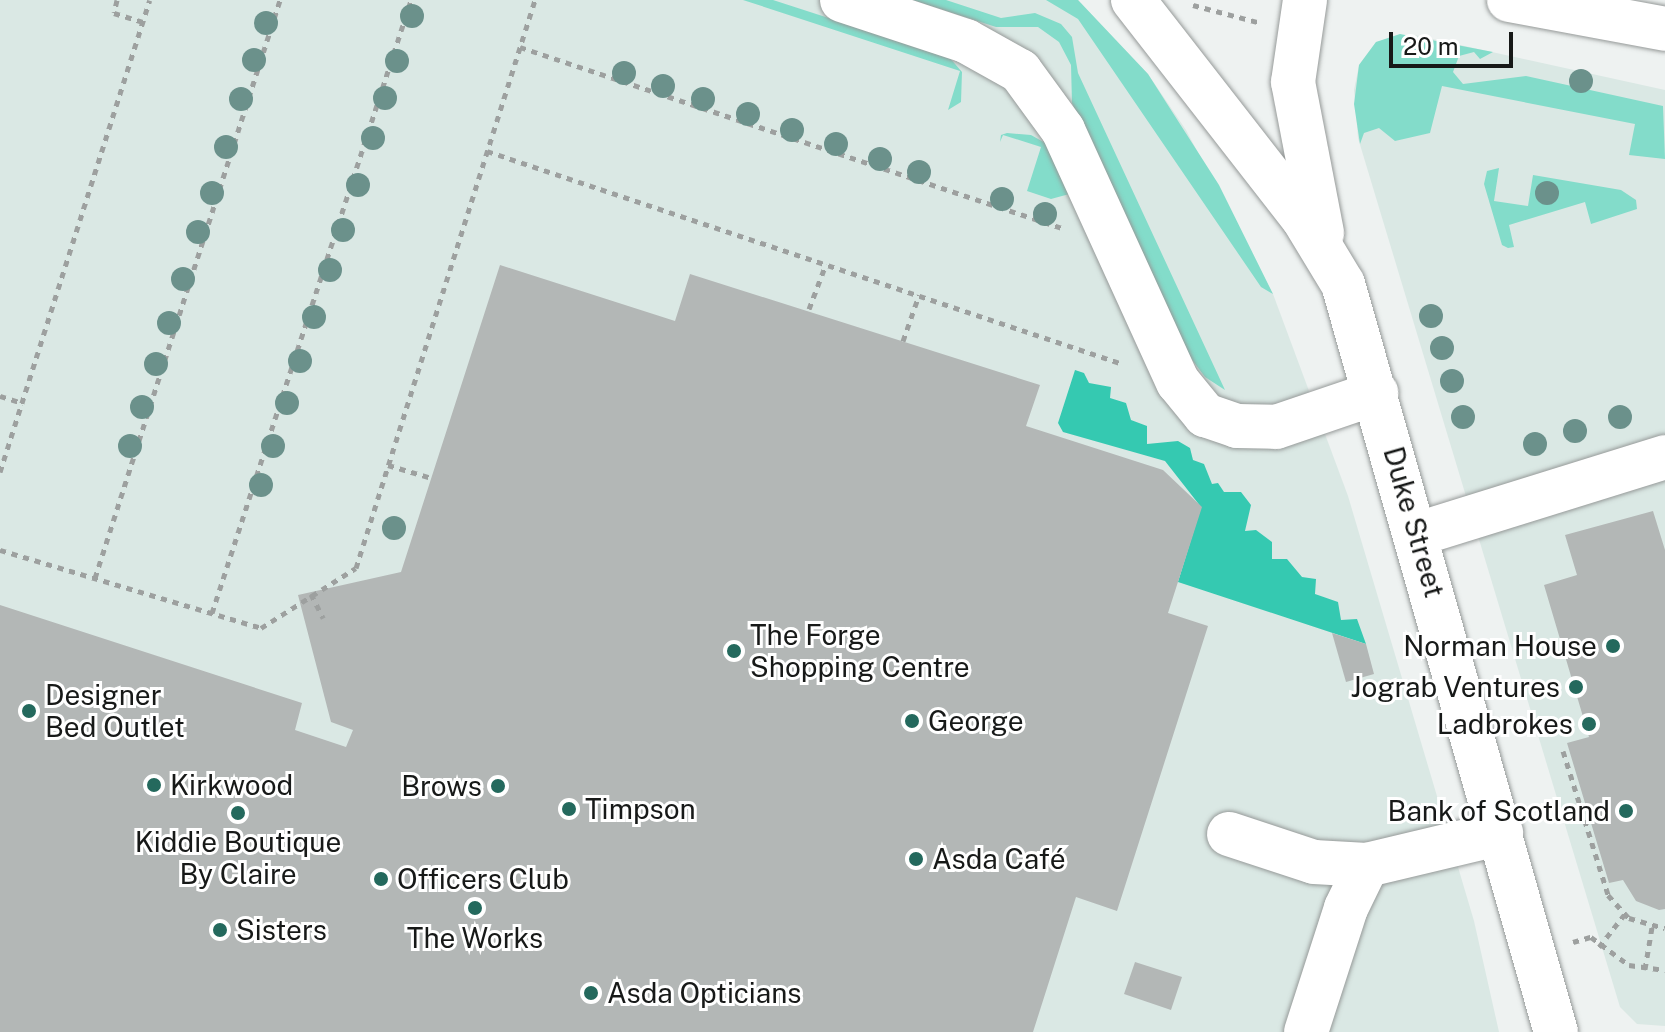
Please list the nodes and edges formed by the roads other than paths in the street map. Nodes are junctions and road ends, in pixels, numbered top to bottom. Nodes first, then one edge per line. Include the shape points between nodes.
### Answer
1 (842, 0) edge
2 (1305, 0) edge
3 (1509, 0) edge
4 (1141, 10) edge
5 (1665, 29) edge
6 (1325, 247) junction
7 (1376, 393) junction
8 (1665, 457) edge
9 (1418, 534) junction
10 (1501, 833) junction
11 (1229, 834) dead end
12 (1367, 865) junction
13 (1306, 1032) edge
14 (1556, 1032) edge

1 - 7 street via 966,41 1020,71 1063,130 1178,382 1205,415 1248,428 1276,427
2 - 6 street, Duke Street via 1293,65 1296,105
3 - 5 street
4 - 6 street, Duke Street
6 - 7 street, Duke Street via 1350,303
7 - 9 street, Duke Street
8 - 9 street
9 - 10 street, Duke Street
10 - 12 street
10 - 14 street, Duke Street
11 - 12 street via 1314,862
12 - 13 street via 1346,908

